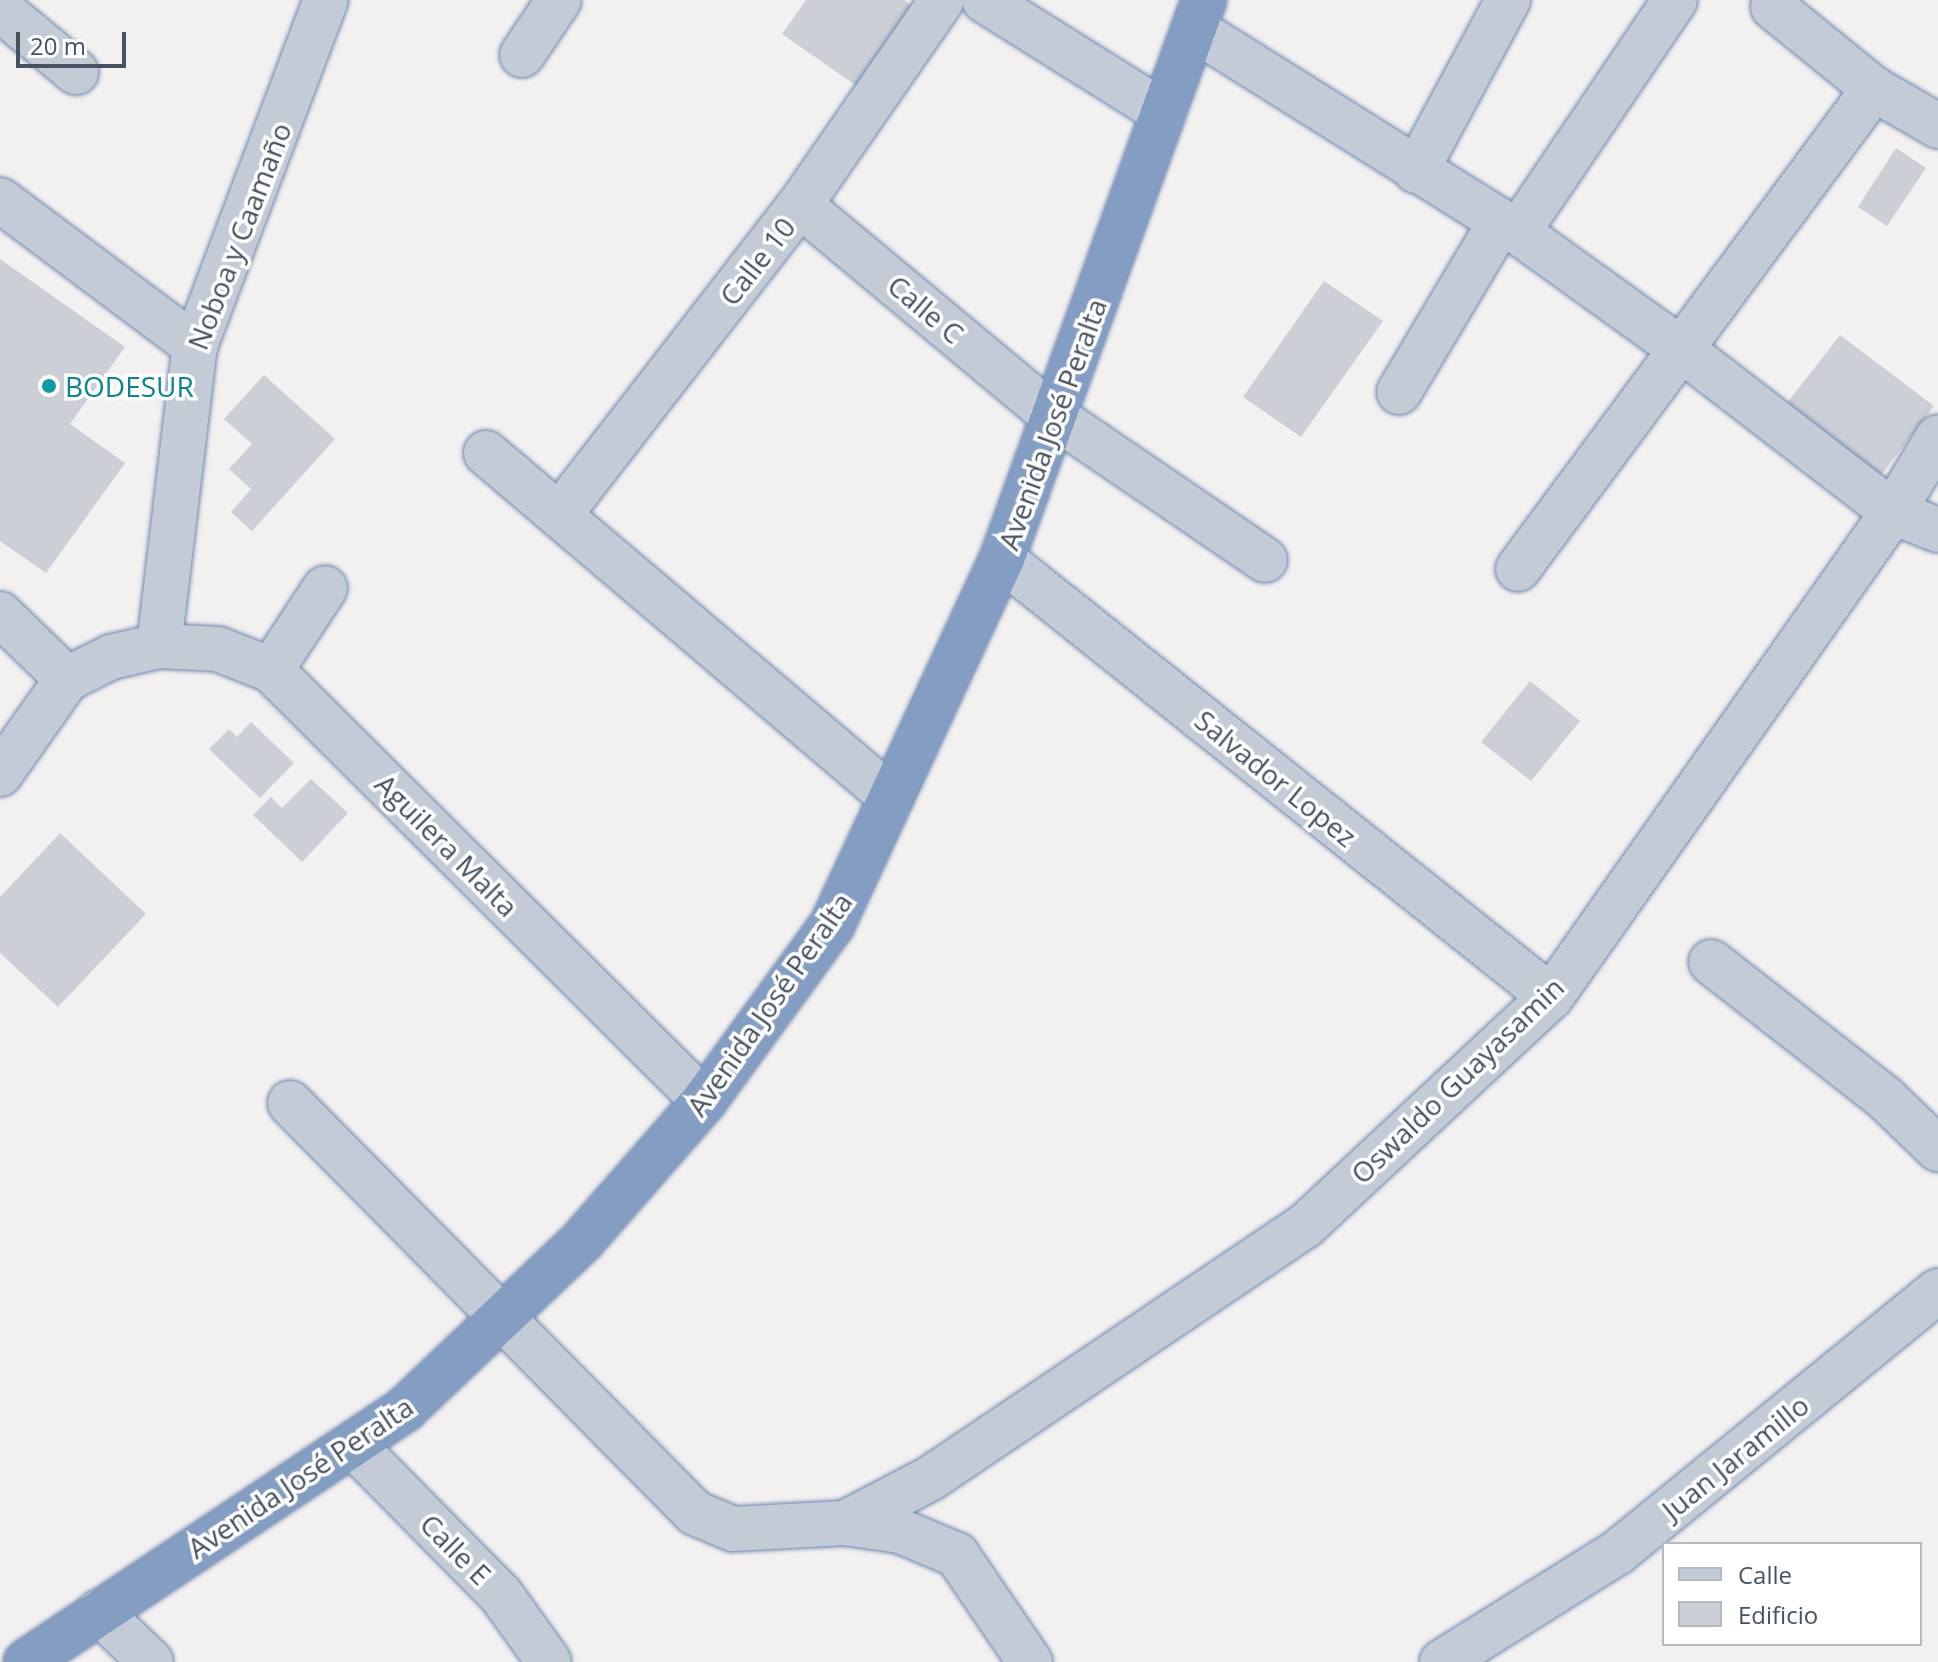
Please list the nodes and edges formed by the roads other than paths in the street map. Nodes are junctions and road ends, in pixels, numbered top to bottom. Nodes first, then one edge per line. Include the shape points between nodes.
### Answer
1 (326, 0) edge
2 (559, 0) edge
3 (942, 0) edge
4 (984, 0) edge
5 (1508, 0) edge
6 (1675, 0) edge
7 (1773, 7) dead end
8 (0, 9) edge
9 (1199, 14) edge
10 (522, 55) dead end
11 (76, 72) dead end
12 (1874, 89) junction
13 (1161, 111) junction
14 (1938, 126) edge
15 (1416, 171) junction
16 (0, 200) edge
17 (800, 205) junction
18 (1510, 227) junction
19 (195, 346) junction
20 (1681, 349) junction
21 (1399, 392) dead end
22 (1051, 414) junction
23 (1938, 437) edge
24 (486, 453) dead end
25 (1893, 512) junction
26 (560, 514) junction
27 (1938, 530) edge
28 (1002, 559) junction
29 (1265, 560) dead end
30 (1518, 569) dead end
31 (325, 588) dead end
32 (0, 614) edge
33 (159, 646) junction
34 (271, 670) junction
35 (67, 679) junction
36 (0, 774) edge
37 (891, 797) junction
38 (1711, 962) dead end
39 (1551, 997) junction
40 (704, 1101) junction
41 (290, 1103) dead end
42 (1938, 1149) edge
43 (1938, 1291) edge
44 (501, 1318) junction
45 (353, 1445) junction
46 (845, 1523) junction
47 (99, 1612) junction
48 (26, 1662) edge
49 (151, 1662) edge
50 (549, 1662) edge
51 (1030, 1662) edge
52 (1442, 1662) edge

1 - 19 street, Noboa y Caamaño
2 - 10 street
3 - 17 street, Calle 10
4 - 13 street
5 - 15 street
6 - 18 street
7 - 12 street
8 - 11 street
9 - 13 highway, Avenida José Peralta
9 - 15 street
12 - 14 street
12 - 20 street
13 - 22 highway, Avenida José Peralta via 1103,285
15 - 18 street
16 - 19 street
17 - 22 street, Calle C
17 - 26 street, Calle 10
18 - 20 street
18 - 21 street
19 - 33 street, Noboa y Caamaño
20 - 25 street
20 - 30 street
22 - 28 highway, Avenida José Peralta
22 - 29 street, Calle C
23 - 25 street, Oswaldo Guayasamin
24 - 26 street
25 - 27 street
25 - 39 street, Oswaldo Guayasamin
26 - 37 street
28 - 37 highway, Avenida José Peralta
28 - 39 street, Salvador Lopez
31 - 34 street
32 - 35 street
33 - 34 street, Aguilera Malta via 218,649
33 - 35 street via 111,657
34 - 40 street, Aguilera Malta
35 - 36 street
37 - 40 highway, Avenida José Peralta via 832,925
38 - 42 street via 1885,1098
39 - 46 street, Oswaldo Guayasamin via 1305,1226 931,1478
40 - 44 highway, Avenida José Peralta via 582,1241
41 - 44 street
43 - 52 street, Juan Jaramillo via 1618,1552
44 - 45 highway, Avenida José Peralta via 405,1409
44 - 46 street via 695,1513 733,1529
45 - 47 highway, Avenida José Peralta
45 - 50 street, Calle E via 501,1595
46 - 51 street via 900,1531 957,1555
47 - 48 highway, Avenida José Peralta
47 - 49 street

